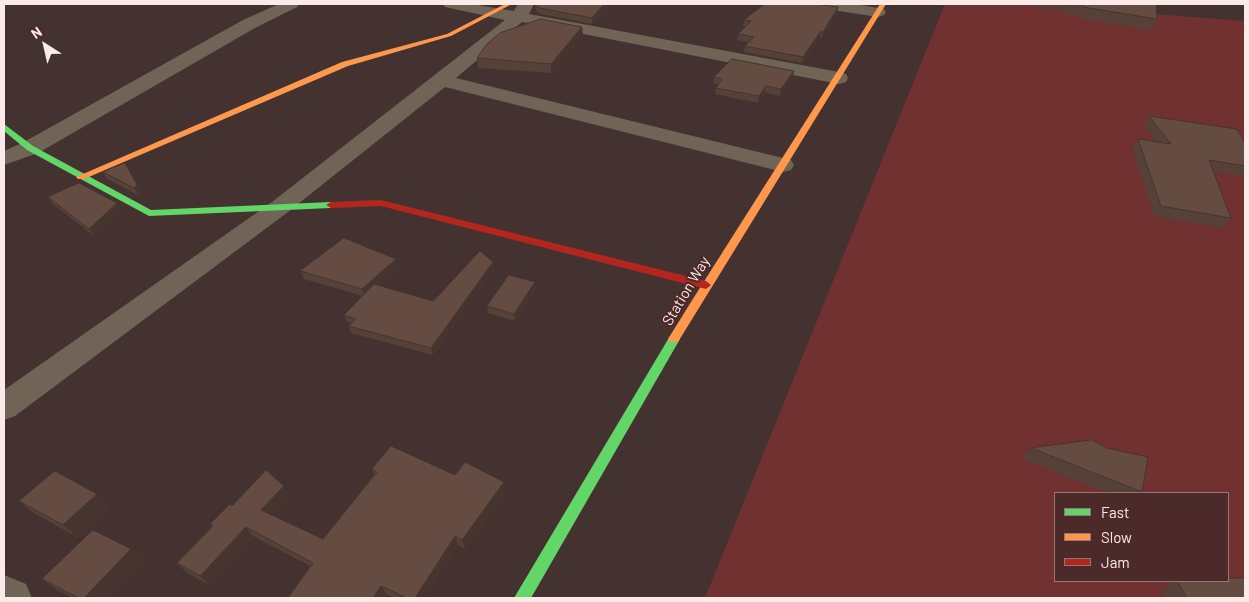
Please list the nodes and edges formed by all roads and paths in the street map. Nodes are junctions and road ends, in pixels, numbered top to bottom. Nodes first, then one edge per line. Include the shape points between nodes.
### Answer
1 (291, 4) edge
2 (451, 4) edge
3 (826, 4) edge
4 (518, 8) edge
5 (880, 8) edge
6 (491, 14) junction
7 (839, 78) junction
8 (442, 80) junction
9 (4, 127) edge
10 (30, 148) junction
11 (4, 158) edge
12 (783, 165) junction
13 (80, 177) junction
14 (280, 207) junction
15 (706, 285) junction
16 (4, 407) edge
17 (4, 594) edge
18 (12, 598) edge
19 (522, 598) edge

1 - 10 street via 249,24
2 - 6 street
3 - 5 street
4 - 6 street
4 - 7 street
4 - 8 street
5 - 7 street, Station Way
6 - 13 street via 449,35 345,64
7 - 12 street, Station Way
8 - 12 street
8 - 14 street
9 - 10 street
10 - 11 street
10 - 13 street
12 - 15 street, Station Way
13 - 14 street via 149,213
14 - 15 street via 381,203
14 - 16 street
15 - 19 street, Station Way
17 - 18 street

